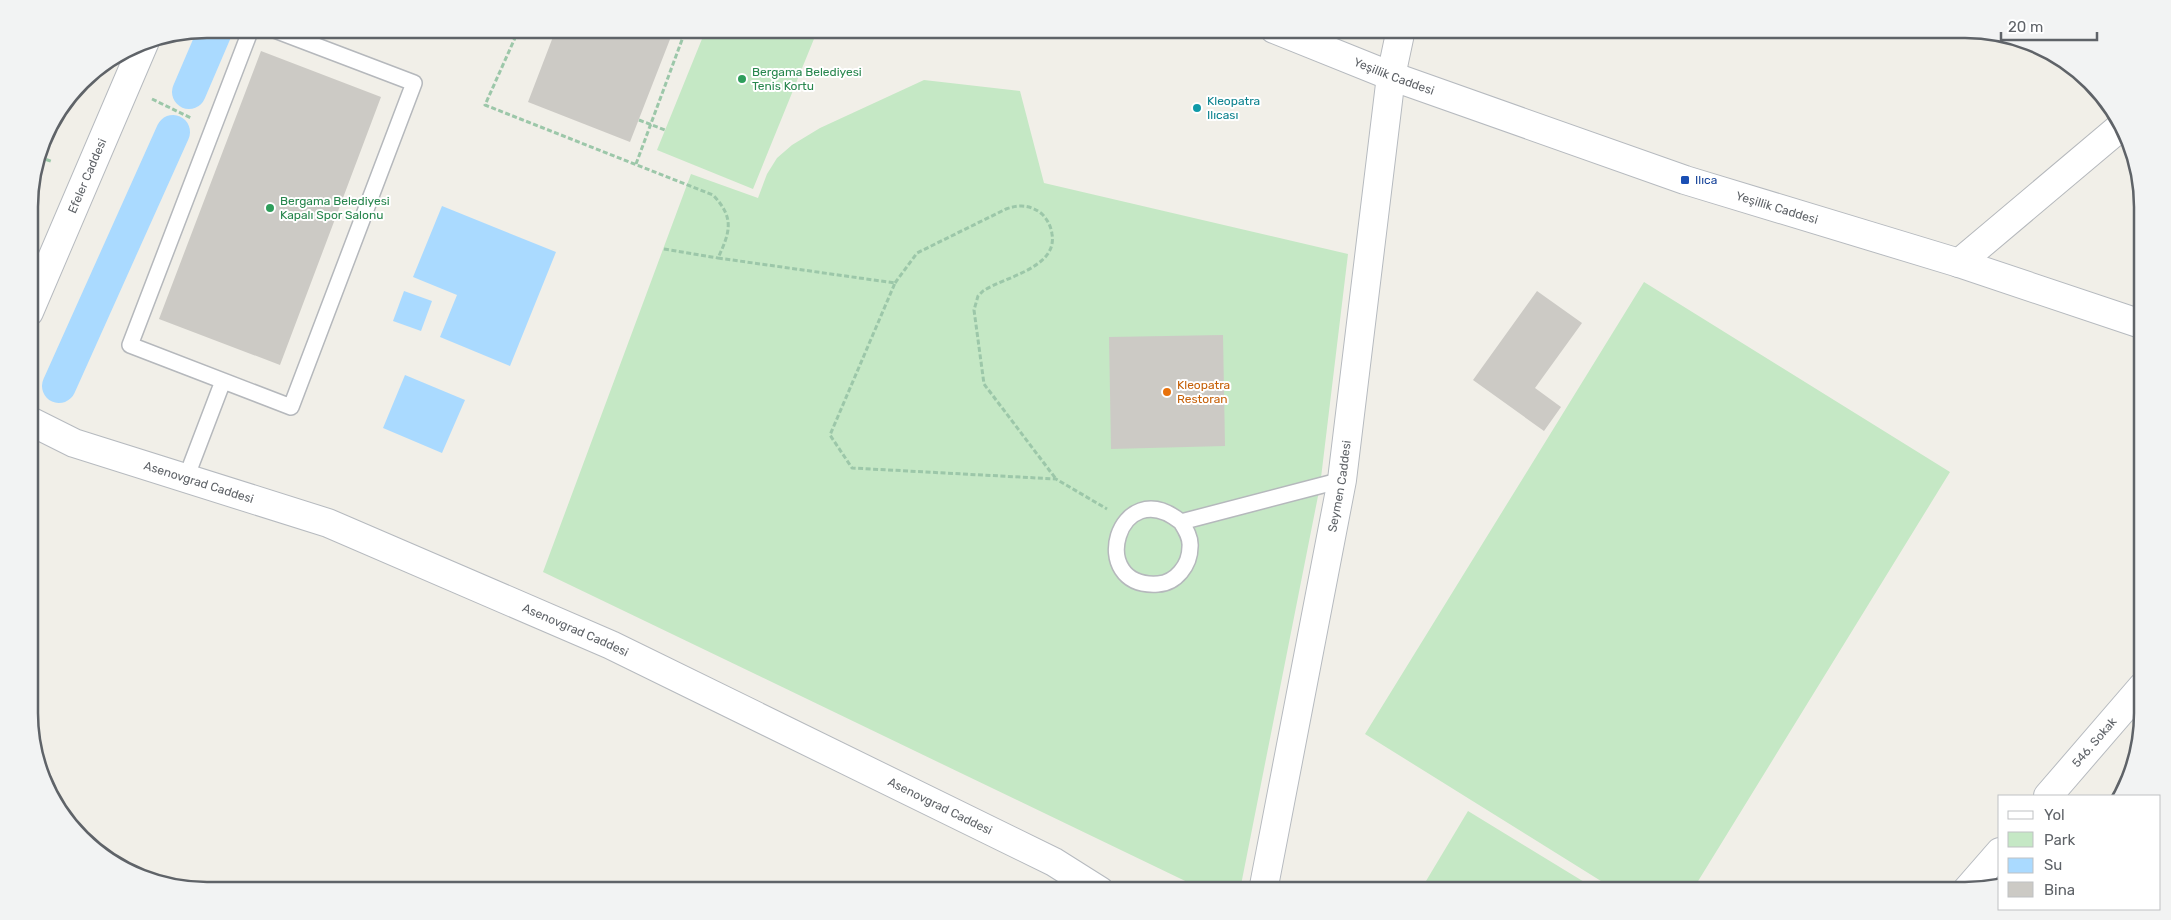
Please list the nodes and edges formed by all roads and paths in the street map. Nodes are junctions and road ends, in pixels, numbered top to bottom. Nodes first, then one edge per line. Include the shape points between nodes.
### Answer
1 (248, 38) edge
2 (296, 38) edge
3 (515, 38) edge
4 (683, 38) edge
5 (1296, 38) edge
6 (1399, 38) edge
7 (141, 51) edge
8 (1391, 76) junction
9 (639, 120) dead end
10 (650, 124) junction
11 (665, 130) dead end
12 (2116, 131) edge
13 (44, 159) edge
14 (53, 162) dead end
15 (636, 164) junction
16 (664, 249) dead end
17 (718, 258) junction
18 (1959, 264) junction
19 (895, 284) junction
20 (38, 291) edge
21 (2134, 322) edge
22 (223, 381) junction
23 (38, 425) edge
24 (186, 478) junction
25 (1056, 480) junction
26 (1342, 480) junction
27 (1127, 520) junction
28 (1181, 522) junction
29 (2134, 696) edge
30 (2049, 795) edge
31 (1998, 854) edge
32 (1086, 882) edge
33 (1265, 882) edge
34 (1974, 882) edge

1 - 22 lane via 130,345
2 - 22 lane via 414,83 291,407
3 - 15 path via 485,105
4 - 10 path
5 - 8 main road, Yeşillik Caddesi
6 - 8 main road, Seymen Caddesi
7 - 20 main road, Efeler Caddesi
8 - 18 main road, Yeşillik Caddesi via 1685,180
8 - 26 main road, Seymen Caddesi
9 - 10 path
10 - 11 path
10 - 15 path
12 - 18 main road
13 - 14 path
15 - 17 path via 701,189 722,204 728,216 729,229
16 - 17 path
17 - 19 path
18 - 21 main road, Yeşillik Caddesi
19 - 25 path via 830,435 852,468
19 - 25 path via 917,253 1006,208 1028,206 1046,218 1053,238 1046,258 983,291 974,310 984,384
22 - 24 lane
23 - 24 main road, Asenovgrad Caddesi via 74,443
24 - 32 main road, Asenovgrad Caddesi via 328,523 611,645 1054,862
25 - 27 path
26 - 28 lane
26 - 33 main road, Seymen Caddesi
27 - 28 lane via 1148,510 1159,510
27 - 28 lane via 1116,541 1117,558 1126,574 1148,585 1161,584 1183,571 1191,546
29 - 30 main road, 546. Sokak
31 - 34 main road

